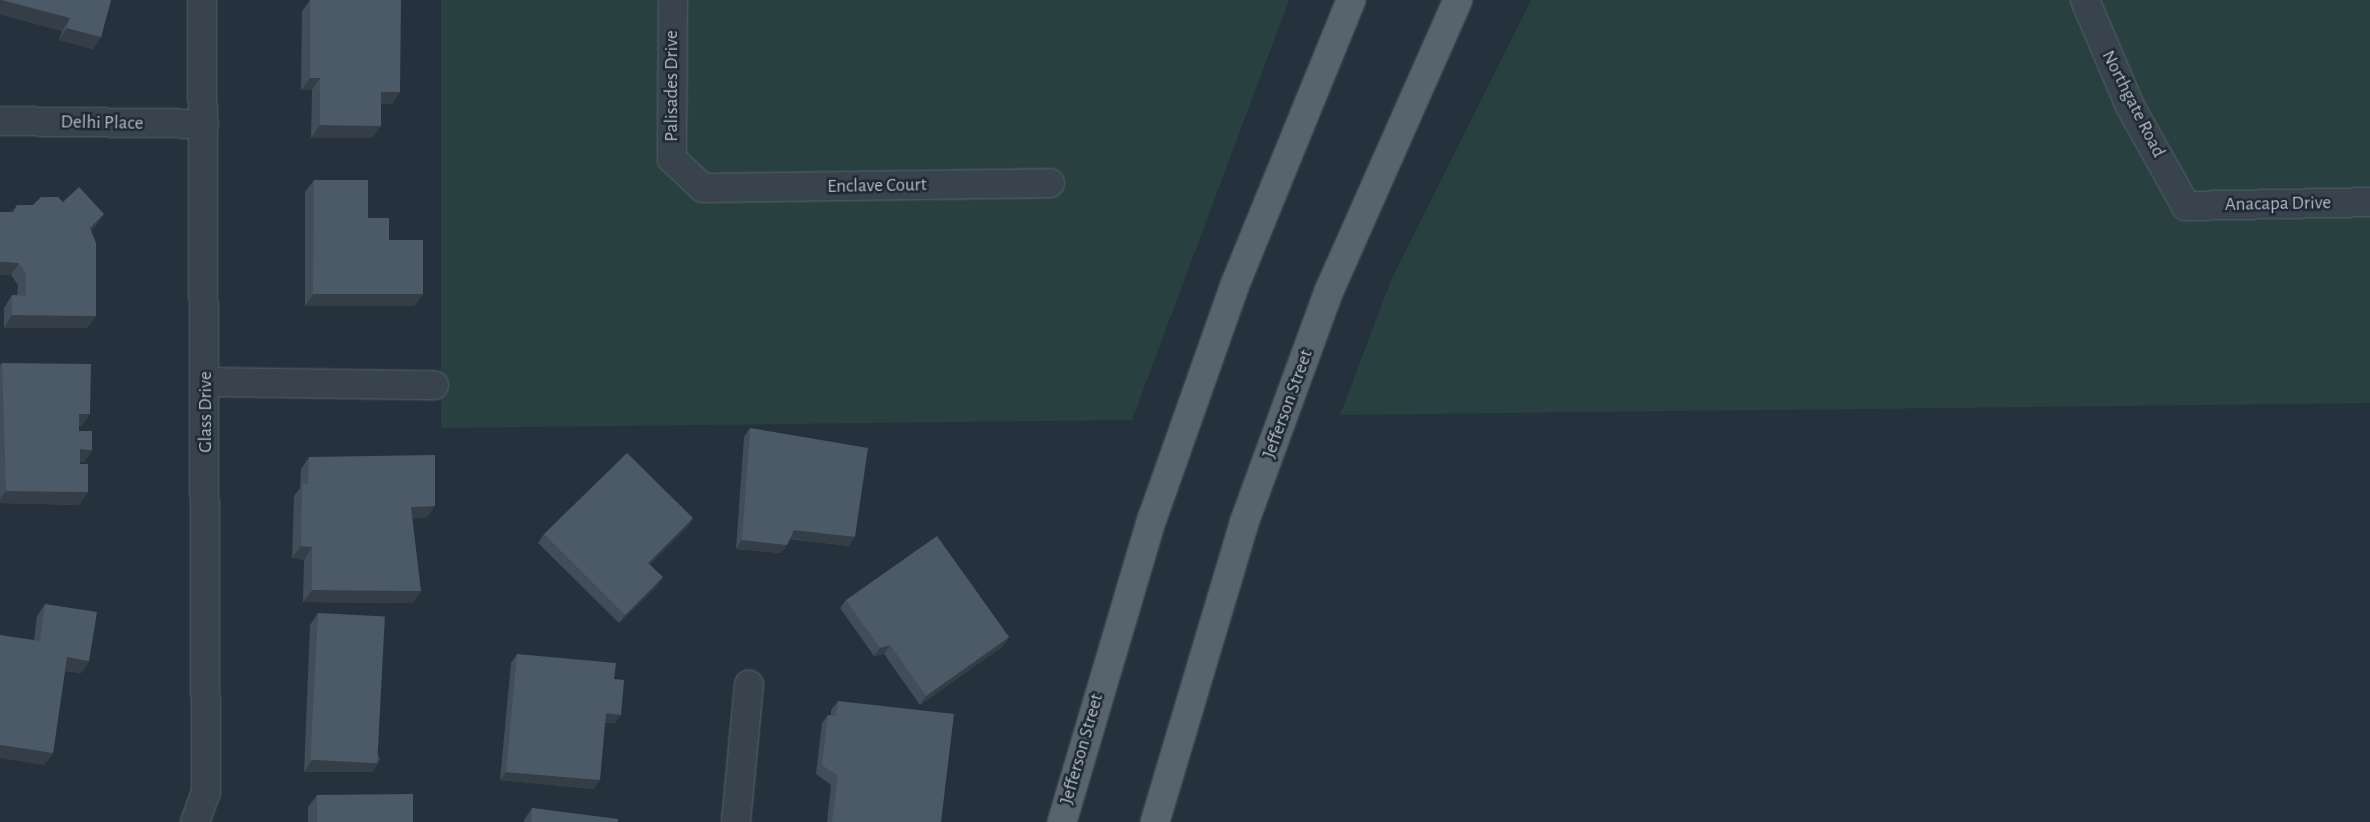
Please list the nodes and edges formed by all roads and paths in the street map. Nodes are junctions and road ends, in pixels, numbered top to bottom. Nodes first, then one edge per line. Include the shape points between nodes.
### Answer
1 (202, 0) edge
2 (672, 0) edge
3 (1351, 0) edge
4 (1458, 0) edge
5 (2085, 0) edge
6 (0, 121) edge
7 (204, 124) junction
8 (1050, 183) dead end
9 (703, 188) joint
10 (2370, 202) edge
11 (2186, 206) joint
12 (206, 382) junction
13 (434, 385) dead end
14 (749, 685) dead end
15 (195, 822) edge
16 (736, 822) edge
17 (1062, 822) edge
18 (1154, 822) edge

1 - 7 street, Glass Drive
2 - 9 street, Palisades Drive via 672,159
3 - 17 main road, Jefferson Street via 1234,287 1152,519
4 - 18 main road, Jefferson Street via 1329,291 1244,523
5 - 11 street, Northgate Road via 2130,106
6 - 7 street, Delhi Place
7 - 12 street, Glass Drive
8 - 9 street, Enclave Court
10 - 11 street, Anacapa Drive
12 - 13 street
12 - 15 street, Glass Drive via 206,792
14 - 16 street

